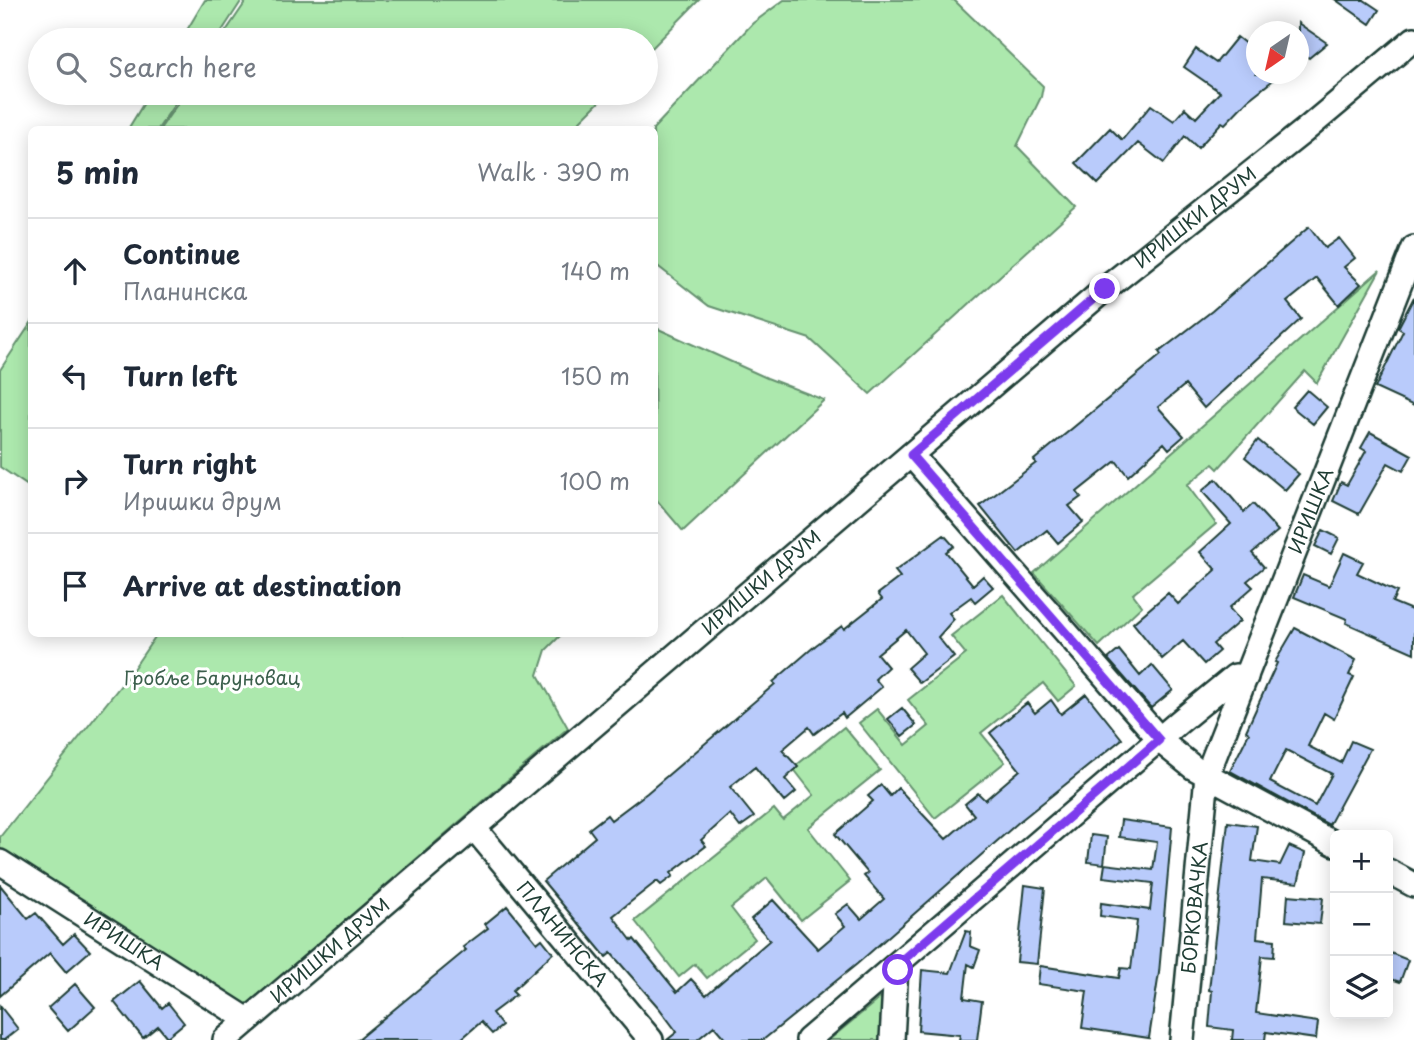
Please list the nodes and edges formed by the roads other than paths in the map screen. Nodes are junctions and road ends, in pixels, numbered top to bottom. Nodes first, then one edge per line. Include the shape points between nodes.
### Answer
1 (1414, 39) edge
2 (1414, 248) edge
3 (911, 455) junction
4 (1246, 677) junction
5 (1159, 740) junction
6 (1207, 775) junction
7 (474, 828) junction
8 (1330, 841) edge
9 (0, 862) edge
10 (1393, 874) edge
11 (1414, 885) edge
12 (896, 966) junction
13 (248, 1020) junction
14 (225, 1040) edge
15 (651, 1040) edge
16 (808, 1040) edge
17 (892, 1040) edge
18 (1182, 1040) edge

1 - 3 street, ИРИШКИ ДРУМ via 1166,239
2 - 4 street, ИРИШКА
3 - 5 street
3 - 7 street, ИРИШКИ ДРУМ
4 - 5 street via 1236,676
4 - 6 street, ИРИШКА
5 - 6 street
5 - 12 street
6 - 8 street
6 - 18 street, БОРКОВАЧКА
7 - 13 street, ИРИШКИ ДРУМ
7 - 15 street, ПЛАНИНСКА
9 - 13 street, ИРИШКА
10 - 11 street
12 - 16 street
12 - 17 street
13 - 14 street, ИРИШКИ ДРУМ

